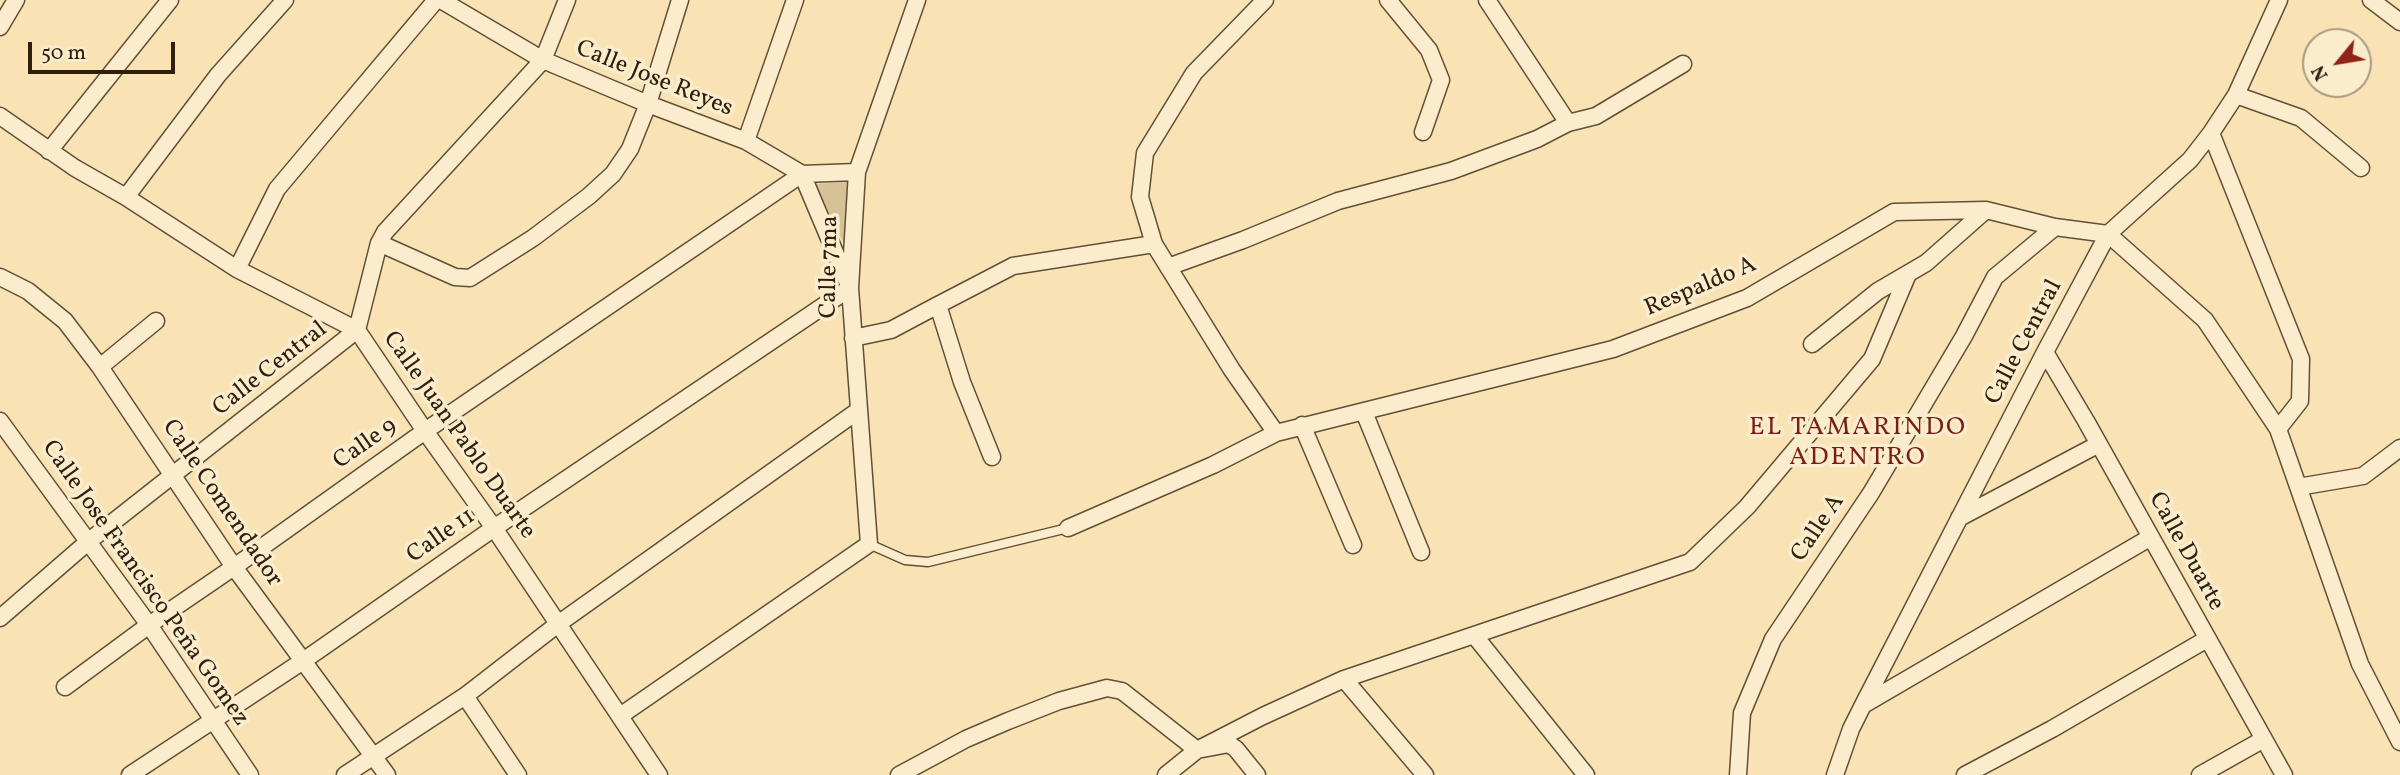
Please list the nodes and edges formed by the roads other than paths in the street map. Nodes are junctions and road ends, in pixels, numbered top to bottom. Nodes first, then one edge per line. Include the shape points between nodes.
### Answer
1 (16, 0) edge
2 (170, 0) edge
3 (285, 0) edge
4 (439, 0) edge
5 (567, 0) edge
6 (680, 0) edge
7 (795, 0) edge
8 (917, 0) edge
9 (1265, 0) edge
10 (1388, 0) edge
11 (1487, 0) edge
12 (2279, 0) edge
13 (2371, 0) edge
14 (2400, 22) edge
15 (0, 27) edge
16 (543, 60) junction
17 (1682, 64) dead end
18 (2236, 95) junction
19 (648, 104) junction
20 (0, 116) edge
21 (1568, 123) junction
22 (1423, 132) dead end
23 (2211, 133) junction
24 (746, 141) junction
25 (49, 151) junction
26 (2361, 168) dead end
27 (857, 172) junction
28 (802, 174) junction
29 (126, 197) junction
30 (1986, 210) junction
31 (2054, 227) junction
32 (2108, 234) junction
33 (379, 243) junction
34 (1154, 244) junction
35 (1168, 267) junction
36 (237, 269) junction
37 (1908, 274) junction
38 (0, 276) edge
39 (850, 288) junction
40 (938, 305) junction
41 (156, 321) dead end
42 (357, 330) junction
43 (853, 338) junction
44 (1812, 344) dead end
45 (2045, 352) junction
46 (100, 367) junction
47 (859, 410) junction
48 (1364, 412) junction
49 (0, 421) edge
50 (1302, 425) junction
51 (2278, 429) junction
52 (425, 431) junction
53 (1276, 433) junction
54 (6, 439) edge
55 (2099, 444) junction
56 (2400, 448) edge
57 (992, 457) dead end
58 (173, 476) junction
59 (2298, 487) junction
60 (1959, 518) junction
61 (495, 528) junction
62 (1068, 528) joint
63 (2151, 537) junction
64 (89, 541) junction
65 (869, 544) junction
66 (1353, 545) dead end
67 (1421, 552) dead end
68 (234, 567) junction
69 (0, 618) edge
70 (558, 624) junction
71 (149, 625) junction
72 (1474, 635) junction
73 (2207, 639) junction
74 (303, 661) junction
75 (1344, 679) junction
76 (65, 687) dead end
77 (465, 696) junction
78 (1863, 705) junction
79 (620, 716) junction
80 (213, 722) junction
81 (2264, 739) junction
82 (2400, 742) edge
83 (1197, 750) junction
84 (374, 756) junction
85 (130, 775) edge
86 (250, 775) edge
87 (345, 775) edge
88 (387, 775) edge
89 (518, 775) edge
90 (659, 775) edge
91 (899, 775) edge
92 (1166, 775) edge
93 (1257, 775) edge
94 (1425, 775) edge
95 (1586, 775) edge
96 (1738, 775) edge
97 (1835, 775) edge
98 (1965, 775) edge
99 (2200, 775) edge
100 (2284, 775) edge

1 - 15 street
2 - 25 street
3 - 29 street via 218,75
4 - 16 street, Calle Jose Reyes
4 - 36 street via 277,189
5 - 16 street, Calle Central
6 - 19 street
7 - 24 street
8 - 27 street, Calle 7ma
9 - 34 street via 1194,73 1145,153 1140,197
10 - 22 street via 1429,50 1441,80
11 - 21 street
12 - 18 street, Calle Central
13 - 14 street
16 - 19 street, Calle Jose Reyes
16 - 33 street, Calle Central
17 - 21 street via 1596,116
18 - 23 street, Calle Central
18 - 26 street via 2301,118
19 - 24 street, Calle Jose Reyes
19 - 33 street via 631,149 613,174 533,238 470,278 455,277
20 - 25 street, Calle Juan Pablo Duarte
21 - 35 street via 1451,172 1338,201
23 - 32 street, Calle Central via 2190,160
23 - 51 street via 2301,359 2300,401
24 - 28 street, Calle Jose Reyes
25 - 29 street, Calle Juan Pablo Duarte
27 - 28 street
27 - 39 street, Calle 7ma
28 - 39 street
28 - 52 street, Calle 9
29 - 36 street, Calle Juan Pablo Duarte
30 - 31 street, Respaldo A
30 - 37 street
30 - 48 street, Respaldo A via 1894,212 1746,298 1614,349
31 - 32 street, Respaldo A
31 - 96 street, Calle A via 1995,277 1871,493 1773,639 1742,713
32 - 45 street, Calle Central
32 - 51 street via 2205,320
33 - 42 street, Calle Central
34 - 35 street
34 - 40 street via 1013,266
35 - 53 street
36 - 42 street, Calle Juan Pablo Duarte
37 - 44 street via 1878,290
37 - 72 street via 1872,359 1748,507 1690,562
38 - 46 street, Calle Comendador via 28,291 65,321
39 - 43 street, Calle 7ma
39 - 61 street, Calle 11
40 - 43 street via 891,330
40 - 57 street
41 - 46 street
42 - 52 street, Calle Juan Pablo Duarte
42 - 58 street, Calle Central
43 - 47 street, Calle 7ma
45 - 55 street, Calle Duarte
45 - 60 street, Calle Central
46 - 58 street, Calle Comendador
47 - 65 street, Calle 7ma
47 - 70 street
48 - 50 street, Respaldo A
48 - 67 street
49 - 54 street, Calle Jose Francisco Peña Gomez
50 - 53 street, Respaldo A
50 - 66 street
51 - 59 street
52 - 61 street, Calle Juan Pablo Duarte
52 - 68 street, Calle 9
53 - 62 street, Respaldo A via 1213,466
54 - 64 street, Calle Jose Francisco Peña Gomez
55 - 60 street
55 - 63 street, Calle Duarte
56 - 59 street via 2363,476
58 - 64 street, Calle Central
58 - 68 street, Calle Comendador
59 - 82 street via 2360,664
60 - 78 street, Calle Central
61 - 70 street, Calle Juan Pablo Duarte
61 - 74 street, Calle 11
62 - 65 lane via 928,562 905,560
63 - 73 street, Calle Duarte
63 - 78 street
64 - 69 street, Calle Central
64 - 71 street, Calle Jose Francisco Peña Gomez
65 - 79 street
68 - 71 street, Calle 9
68 - 74 street, Calle Comendador
70 - 77 street
70 - 79 street, Calle Juan Pablo Duarte
71 - 76 street, Calle 9
71 - 80 street, Calle Jose Francisco Peña Gomez
72 - 75 street
72 - 95 street
73 - 81 street, Calle Duarte
73 - 98 street
74 - 80 street, Calle 11
74 - 84 street, Calle Comendador
75 - 83 street
75 - 94 street
77 - 84 street
77 - 89 street
78 - 97 street, Calle Central
79 - 90 street, Calle Juan Pablo Duarte
80 - 85 street, Calle 11
80 - 86 street, Calle Jose Francisco Peña Gomez
81 - 99 street
81 - 100 street, Calle Duarte
83 - 91 street via 1122,691 1107,688 1008,721
83 - 92 street
83 - 93 street via 1229,744
84 - 87 street
84 - 88 street, Calle Comendador

